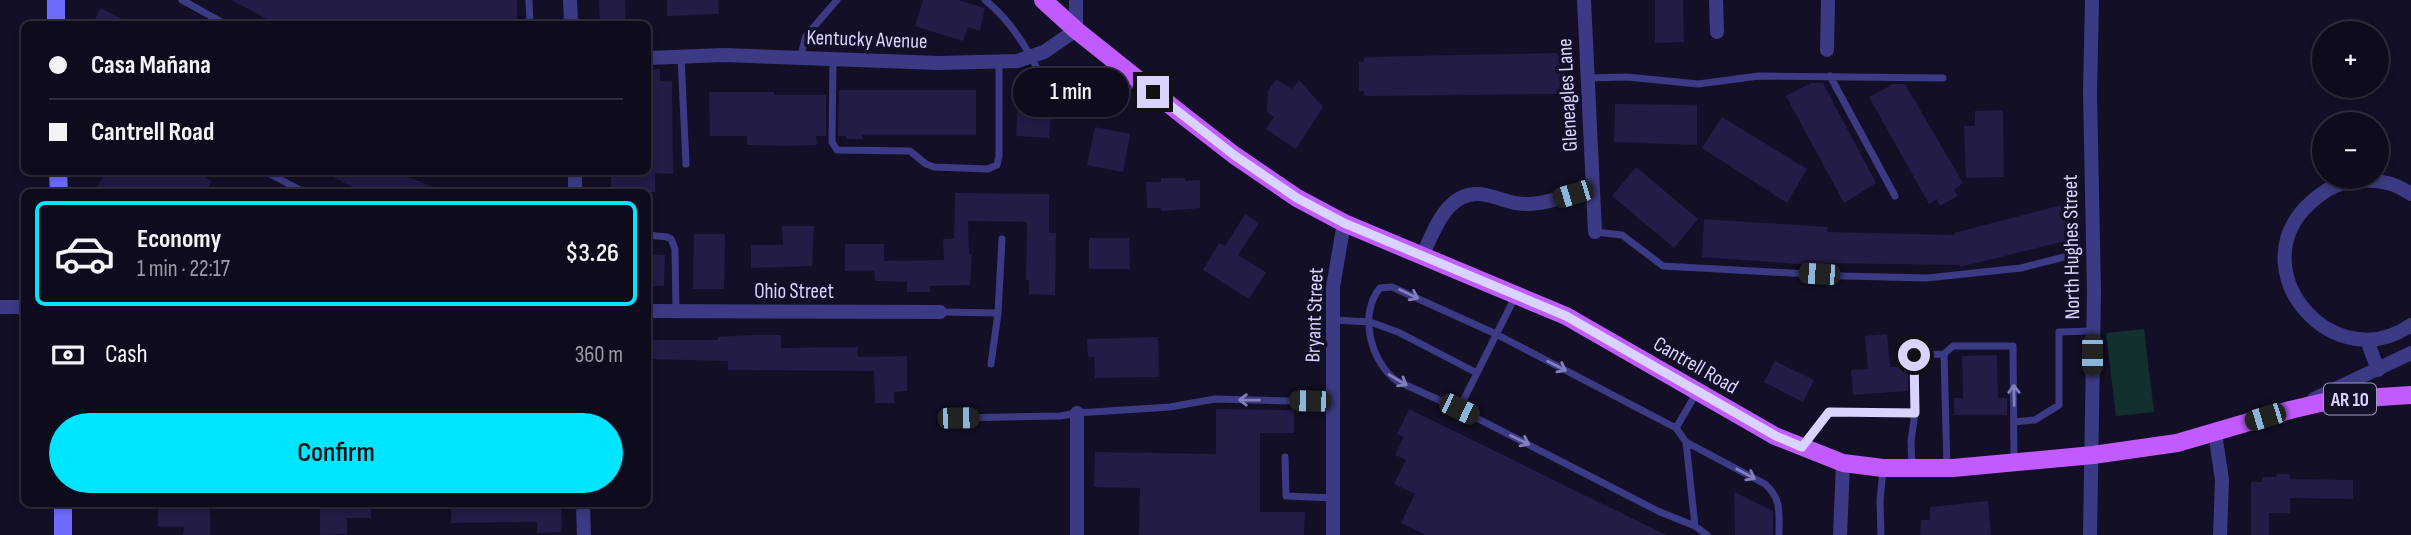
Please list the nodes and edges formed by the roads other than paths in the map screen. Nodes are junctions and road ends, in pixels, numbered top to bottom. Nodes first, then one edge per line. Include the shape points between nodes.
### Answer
1 (56, 0) edge
2 (182, 0) edge
3 (529, 0) edge
4 (570, 0) edge
5 (837, 0) edge
6 (985, 0) edge
7 (1044, 0) edge
8 (1076, 0) edge
9 (1584, 0) edge
10 (1716, 0) edge
11 (1828, 0) edge
12 (2092, 0) edge
13 (56, 21) edge
14 (220, 21) edge
15 (530, 21) edge
16 (571, 21) edge
17 (1076, 30) junction
18 (1717, 32) dead end
19 (1827, 50) dead end
20 (681, 57) junction
21 (651, 58) edge
22 (800, 58) junction
23 (1032, 58) junction
24 (834, 60) junction
25 (999, 62) junction
26 (1830, 76) junction
27 (1587, 78) junction
28 (1942, 78) dead end
29 (1138, 79) junction
30 (686, 164) dead end
31 (272, 175) edge
32 (1592, 188) junction
33 (298, 189) edge
34 (2411, 194) edge
35 (1895, 196) dead end
36 (1344, 223) junction
37 (1595, 232) joint
38 (651, 236) edge
39 (1002, 239) dead end
40 (2072, 255) dead end
41 (1422, 256) junction
42 (1516, 295) junction
43 (0, 307) edge
44 (21, 307) edge
45 (651, 311) edge
46 (677, 311) junction
47 (940, 312) joint
48 (998, 313) junction
49 (1333, 320) junction
50 (1370, 323) junction
51 (2411, 325) edge
52 (2092, 331) junction
53 (1496, 334) junction
54 (2367, 340) junction
55 (1944, 354) junction
56 (2411, 354) edge
57 (991, 364) dead end
58 (2378, 370) junction
59 (1477, 373) junction
60 (1697, 392) junction
61 (2411, 395) edge
62 (1333, 401) junction
63 (1459, 409) junction
64 (2290, 410) junction
65 (1077, 413) junction
66 (1915, 413) junction
67 (958, 418) dead end
68 (2014, 422) junction
69 (1676, 428) junction
70 (2215, 433) junction
71 (1686, 442) junction
72 (1802, 447) junction
73 (2093, 455) junction
74 (1285, 457) dead end
75 (1843, 463) junction
76 (2014, 463) junction
77 (1884, 468) junction
78 (1912, 468) junction
79 (1947, 468) junction
80 (1333, 498) junction
81 (63, 507) edge
82 (583, 507) edge
83 (1695, 526) junction
84 (63, 535) edge
85 (584, 535) edge
86 (1077, 535) edge
87 (1333, 535) edge
88 (1707, 535) edge
89 (1779, 535) edge
90 (1840, 535) edge
91 (1881, 535) edge
92 (2090, 535) edge
93 (2220, 535) edge

1 - 13 main road
2 - 14 lane
3 - 15 lane
4 - 16 street
5 - 22 lane via 806,36
6 - 23 lane via 1013,28
7 - 17 main road, Cantrell Road / AR 10
8 - 17 street
9 - 27 street, Gleneagles Lane
10 - 18 street
11 - 19 street
12 - 52 street, North Hughes Street
17 - 23 street, Kentucky Avenue
17 - 29 main road, Cantrell Road / AR 10
20 - 21 street, Kentucky Avenue
20 - 22 street, Kentucky Avenue
20 - 30 lane
22 - 24 street, Kentucky Avenue
23 - 25 street, Kentucky Avenue
23 - 29 lane via 1047,90 1079,91 1100,103 1110,104
24 - 25 street, Kentucky Avenue
24 - 25 lane via 832,142 837,150 910,151 934,167 988,169 997,165 999,156
26 - 27 lane via 1759,76 1698,84
26 - 28 lane
26 - 35 lane
27 - 32 street, Gleneagles Lane
29 - 36 main road, Cantrell Road / AR 10 via 1268,179
31 - 33 lane
32 - 37 street, Gleneagles Lane
32 - 41 street via 1529,204 1485,195 1461,198 1441,216
34 - 54 street via 2387,182 2337,184 2315,197 2298,215 2288,237 2285,262 2290,287 2302,309 2320,326 2342,337
36 - 41 main road, Cantrell Road / AR 10
36 - 49 street, Bryant Street via 1335,268
37 - 40 lane via 1622,235 1663,266 1844,276 1927,278 2021,268
38 - 46 lane via 667,237 674,246
39 - 48 lane
41 - 42 main road, Cantrell Road / AR 10
42 - 53 lane
42 - 60 main road, Cantrell Road / AR 10 via 1587,327
43 - 44 street
45 - 46 street, Ohio Street
46 - 47 street, Ohio Street
47 - 48 lane
48 - 57 lane
49 - 50 lane
49 - 62 street, Bryant Street
50 -> 53 lane via 1373,296 1380,288 1392,287
50 - 59 lane via 1398,332
50 -> 63 lane via 1377,359 1388,375
51 - 54 street
52 - 68 lane via 2059,332 2059,405 2035,420
52 - 73 street, North Hughes Street
53 - 59 lane
53 -> 69 lane
54 - 58 street
55 - 66 lane via 1914,355
68 -> 55 lane via 2013,346 1953,346
55 - 79 lane
56 - 58 street
58 - 64 street
59 - 63 lane
60 - 69 lane
60 - 72 main road, Cantrell Road / AR 10
61 - 64 main road, Cantrell Road / AR 10 via 2333,400
62 -> 65 lane via 1215,399 1170,408
62 - 80 street, Bryant Street
63 -> 83 lane
64 - 70 main road, Cantrell Road / AR 10
65 - 67 lane
65 - 86 street
66 - 72 lane via 1829,412
66 - 78 lane
68 - 76 lane
69 - 71 lane
70 - 73 main road, Cantrell Road / AR 10 via 2148,449
70 - 93 street via 2222,480
71 - 83 lane
71 -> 89 lane via 1776,494
72 - 75 main road, Cantrell Road / AR 10
73 - 76 main road, Cantrell Road / AR 10
73 - 92 street, North Hughes Street
74 - 80 lane via 1286,496
75 - 77 main road, Cantrell Road / AR 10
75 - 90 street
76 - 79 main road, Cantrell Road / AR 10
77 - 78 main road, Cantrell Road / AR 10
77 - 91 lane
78 - 79 main road, Cantrell Road / AR 10
80 - 87 street, Bryant Street
81 - 84 main road
82 - 85 street
83 - 88 lane

